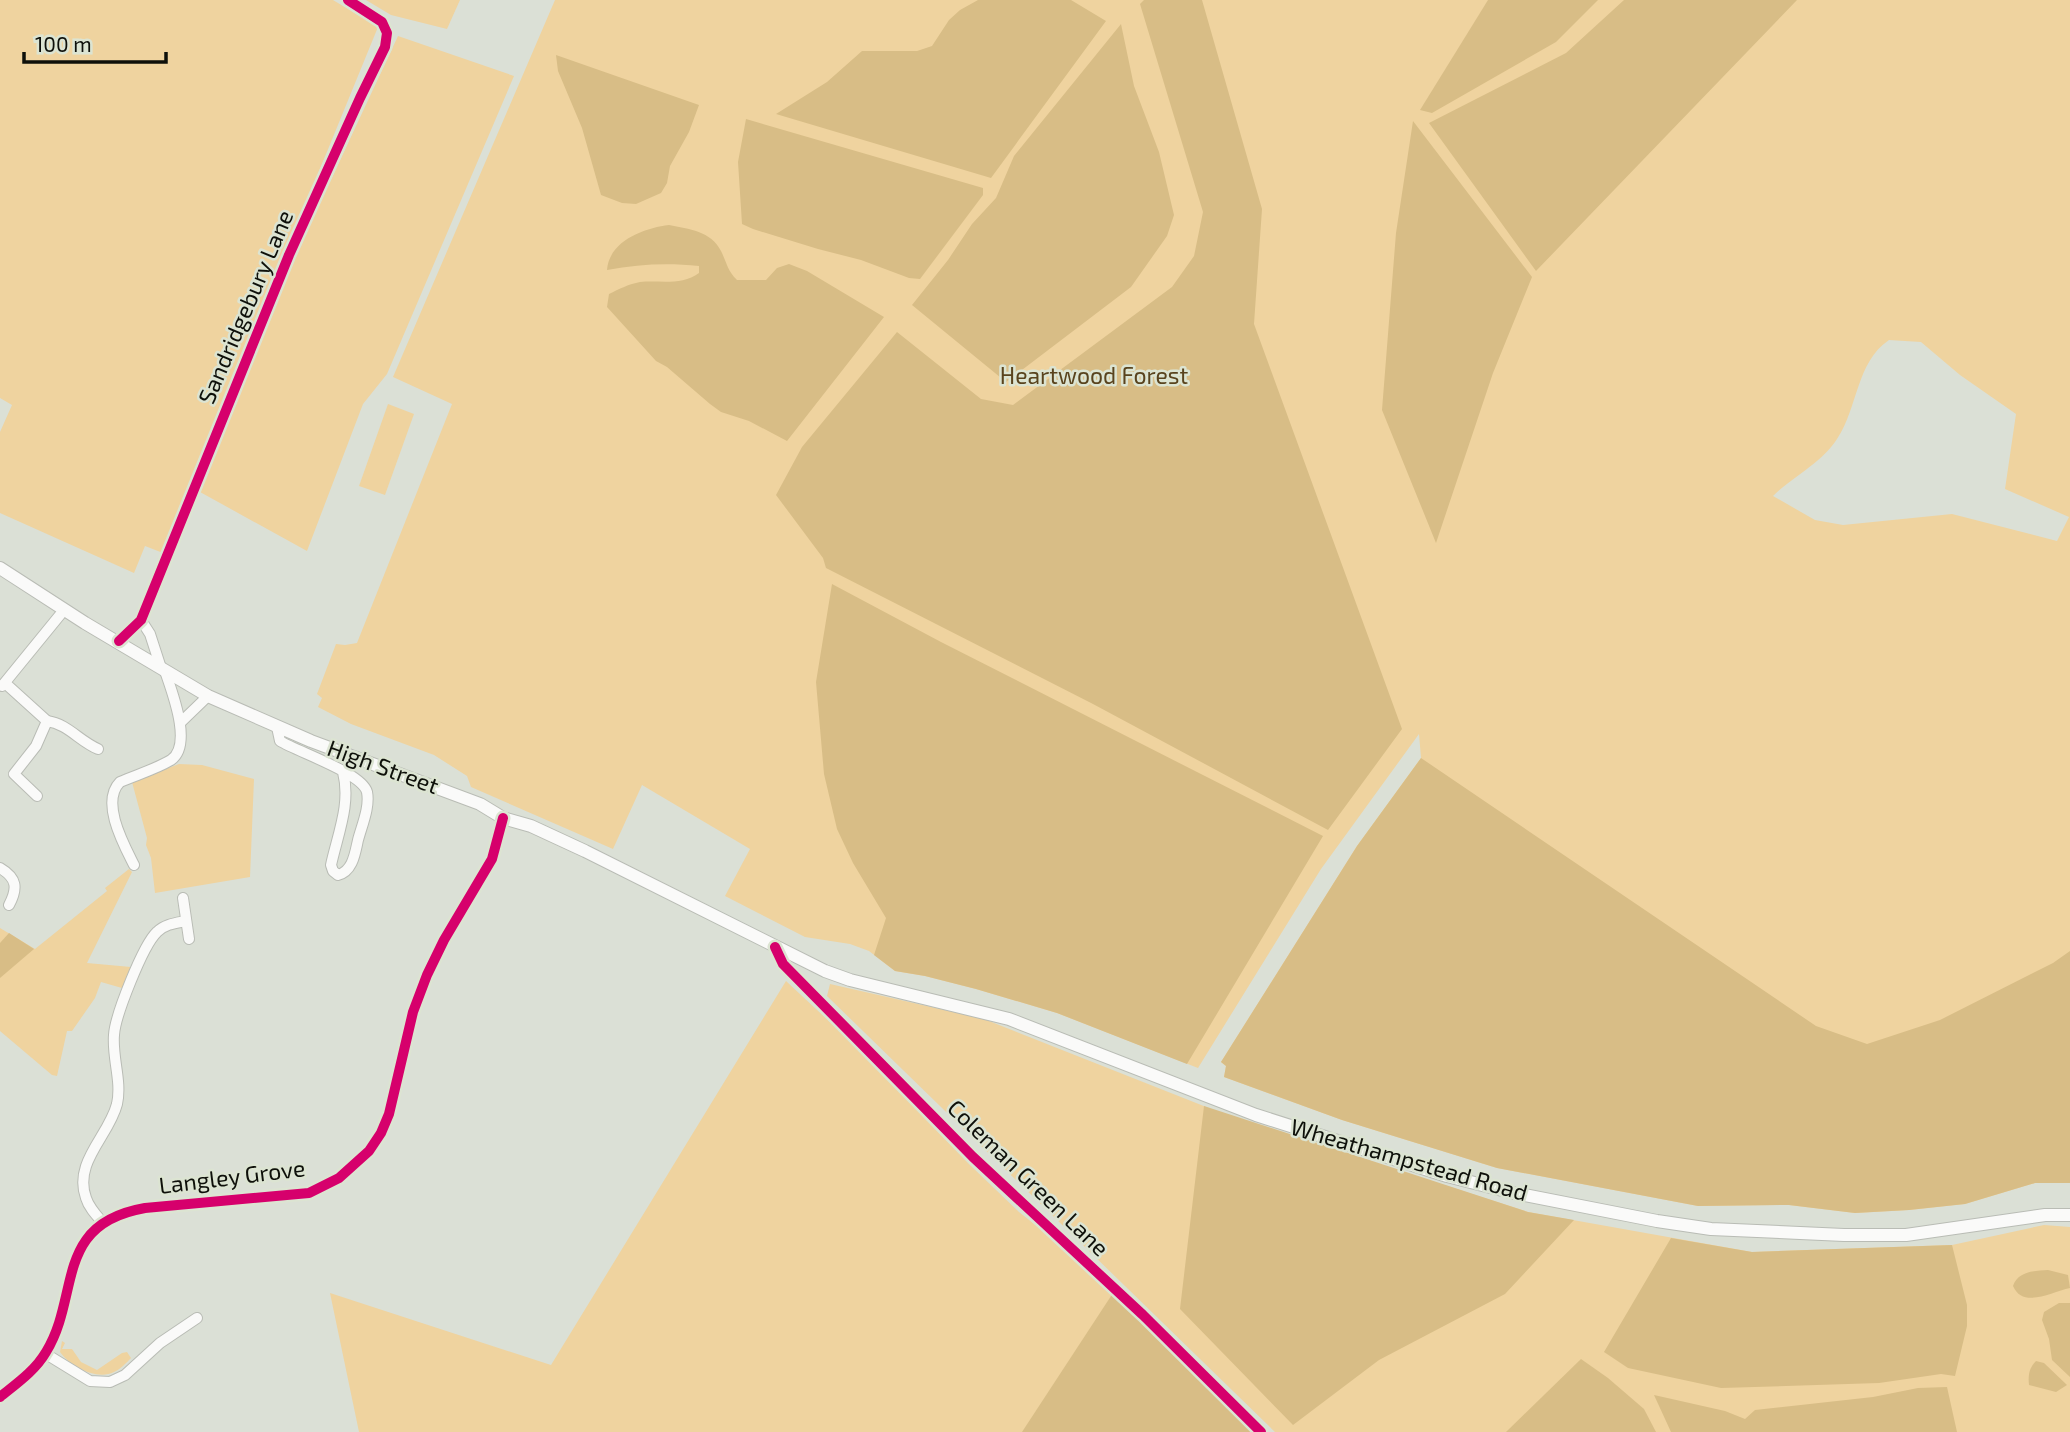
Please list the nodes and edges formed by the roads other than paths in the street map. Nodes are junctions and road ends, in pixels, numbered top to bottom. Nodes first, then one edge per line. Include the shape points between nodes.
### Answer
1 (348, 0) edge
2 (0, 568) edge
3 (64, 610) junction
4 (141, 620) junction
5 (119, 641) junction
6 (163, 670) junction
7 (2, 686) edge
8 (208, 696) junction
9 (47, 721) junction
10 (180, 723) junction
11 (277, 727) junction
12 (99, 749) dead end
13 (343, 772) junction
14 (37, 796) dead end
15 (503, 818) junction
16 (134, 865) dead end
17 (0, 868) edge
18 (183, 898) dead end
19 (9, 905) dead end
20 (186, 921) junction
21 (189, 939) dead end
22 (775, 947) junction
23 (2070, 1215) edge
24 (104, 1224) junction
25 (197, 1318) dead end
26 (46, 1354) junction
27 (0, 1397) edge
28 (1261, 1432) edge

1 - 4 street, Sandridgebury Lane via 382,22 387,33 385,47 289,255
2 - 3 main road, High Street
3 - 5 main road, High Street
3 - 7 street
4 - 5 street, Sandridgebury Lane
4 - 6 street
5 - 6 main road, High Street
6 - 8 main road, High Street
6 - 10 street
7 - 9 street
8 - 10 street
8 - 11 main road, High Street
9 - 12 street via 59,723
9 - 14 street via 36,746 14,774
10 - 16 street via 178,754 120,782 114,791 114,816
11 - 13 street via 280,741
11 - 15 main road, High Street via 432,784
13 - 13 street via 346,807 331,864 338,875 353,861 367,796 362,783
15 - 22 main road, High Street via 531,825
15 - 24 street, Langley Grove via 492,859 427,975 381,1133 355,1166 309,1192 145,1208
17 - 19 street via 16,882
18 - 20 street
20 - 21 street
20 - 24 street via 155,933 116,1023 117,1105 88,1159 84,1181 86,1198
22 - 23 main road, Wheathampstead Road via 850,980 1009,1019 1268,1119 1447,1175 1560,1203 1711,1229 1844,1235 1906,1235
22 - 28 street, Coleman Green Lane via 783,964 973,1157
24 - 26 street, Langley Grove via 74,1263 61,1319
25 - 26 street via 110,1382 90,1381
26 - 27 street, Langley Grove

